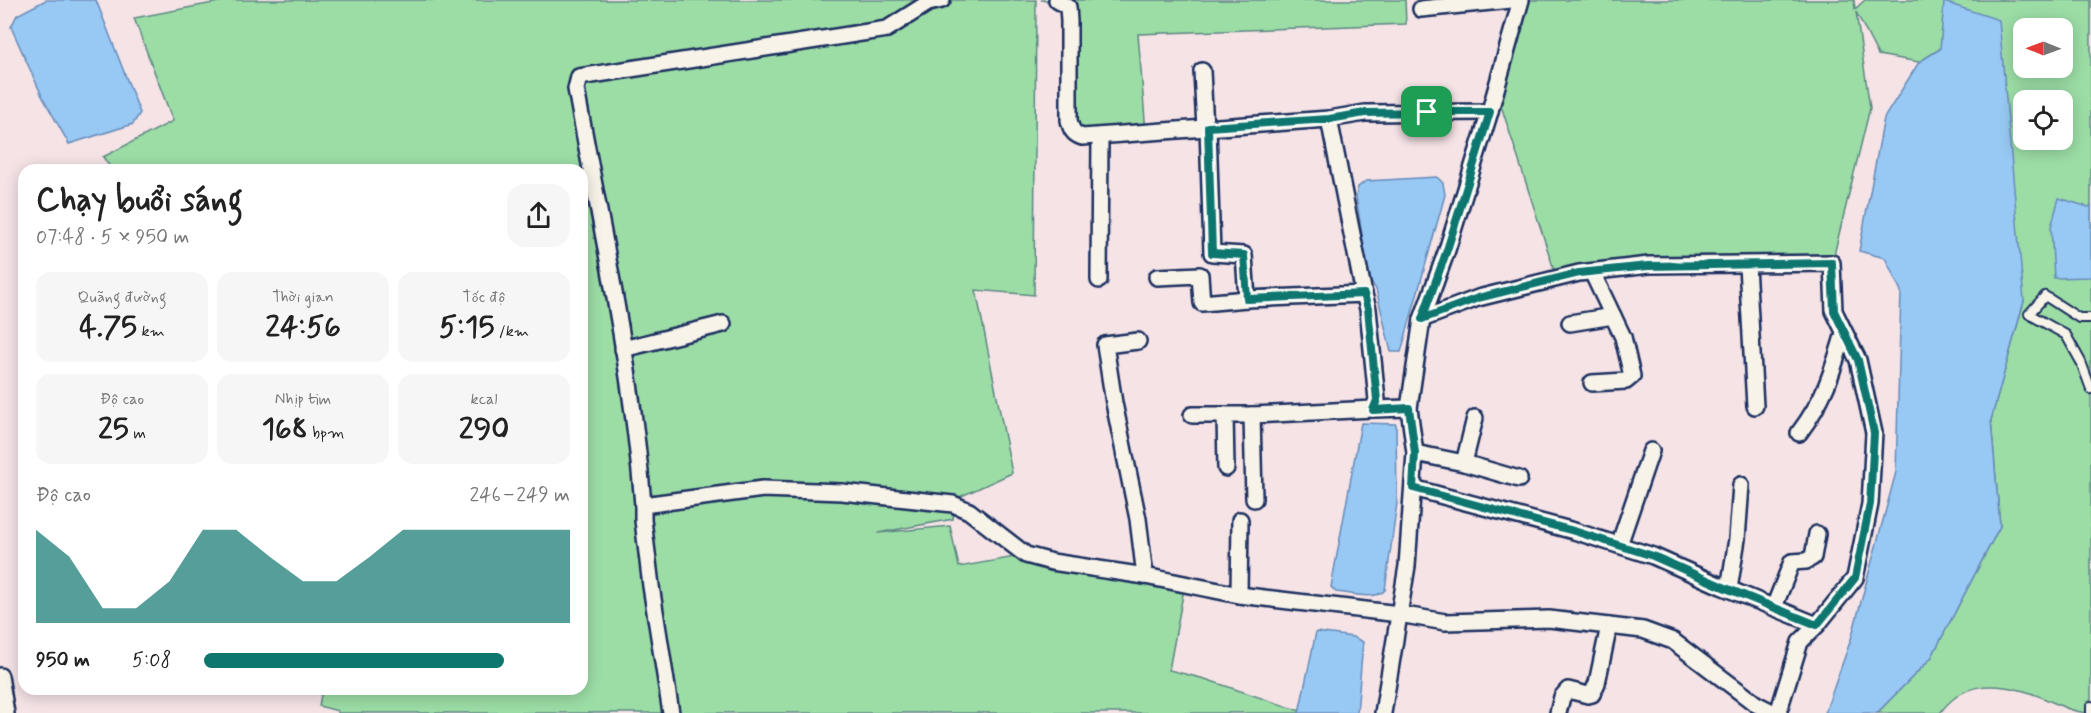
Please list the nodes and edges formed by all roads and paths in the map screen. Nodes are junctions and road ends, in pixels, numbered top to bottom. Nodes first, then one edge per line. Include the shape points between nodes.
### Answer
1 (942, 0) edge
2 (1058, 0) edge
3 (1511, 0) edge
4 (1521, 0) edge
5 (1421, 9) dead end
6 (1202, 71) dead end
7 (1490, 112) junction
8 (1329, 119) junction
9 (1207, 127) junction
10 (1100, 136) junction
11 (1747, 265) junction
12 (1592, 272) junction
13 (1156, 277) dead end
14 (1099, 280) dead end
15 (1364, 294) junction
16 (1247, 299) junction
17 (1613, 316) junction
18 (2091, 318) edge
19 (1422, 319) junction
20 (1570, 323) dead end
21 (723, 324) dead end
22 (1844, 333) junction
23 (1138, 341) dead end
24 (623, 349) junction
25 (1592, 383) dead end
26 (2091, 389) edge
27 (1755, 406) dead end
28 (1409, 408) junction
29 (1373, 410) junction
30 (1192, 415) dead end
31 (1226, 415) junction
32 (1252, 415) junction
33 (1475, 418) dead end
34 (1799, 433) dead end
35 (1651, 451) dead end
36 (1415, 453) junction
37 (1464, 463) junction
38 (1226, 468) dead end
39 (1519, 479) dead end
40 (1741, 485) dead end
41 (1413, 488) junction
42 (1254, 499) dead end
43 (643, 505) junction
44 (1240, 520) dead end
45 (1817, 534) dead end
46 (1620, 545) junction
47 (1145, 576) junction
48 (1729, 589) junction
49 (1239, 595) junction
50 (1774, 607) junction
51 (1399, 614) junction
52 (1817, 625) junction
53 (1609, 626) junction
54 (0, 676) edge
55 (2091, 706) edge
56 (6, 713) edge
57 (671, 713) edge
58 (1383, 713) edge
59 (1558, 713) edge
60 (1776, 713) edge
61 (2091, 713) edge

1 - 24 street via 928,3 886,29 579,77 576,89
2 - 10 street via 1068,8 1070,21 1071,128 1082,137
3 - 5 street
4 - 7 street
6 - 9 street
7 - 8 street via 1365,113
7 - 19 street
8 - 9 street
8 - 15 street
9 - 10 street
9 - 16 street via 1212,253 1244,255
10 - 14 street
11 - 12 street via 1648,266
11 - 22 street via 1832,263 1834,311
11 - 27 street
12 - 17 street
12 - 19 street via 1478,298
13 - 16 street via 1200,275 1202,303
15 - 16 street
15 - 29 street via 1377,400
17 - 20 street
17 - 25 street via 1623,337 1632,376 1626,381
18 - 26 lane via 2079,318 2045,296 2029,314 2066,335
19 - 28 street
21 - 24 street
22 - 34 street via 1829,383 1816,411
22 - 52 street via 1858,360 1874,433 1870,504 1855,578
23 - 47 street via 1106,345
24 - 43 street
28 - 29 street
28 - 36 street
29 - 32 street
30 - 31 street
31 - 32 street
31 - 38 street
32 - 42 street
33 - 37 street
35 - 46 street
36 - 37 street
36 - 41 street
37 - 39 street
40 - 48 street
41 - 46 street
41 - 51 street
43 - 47 street via 763,489 842,492 952,504 969,511 1026,555
43 - 57 street
44 - 49 street
45 - 50 street via 1813,557 1792,562
46 - 48 street
47 - 49 street
48 - 50 street
49 - 51 street
50 - 52 street
51 - 53 street via 1445,622 1549,619
51 - 58 street
52 - 60 street via 1800,642
53 - 59 street via 1592,694 1568,690
53 - 60 street via 1643,630 1673,641 1756,704
54 - 56 street
55 - 61 lane

